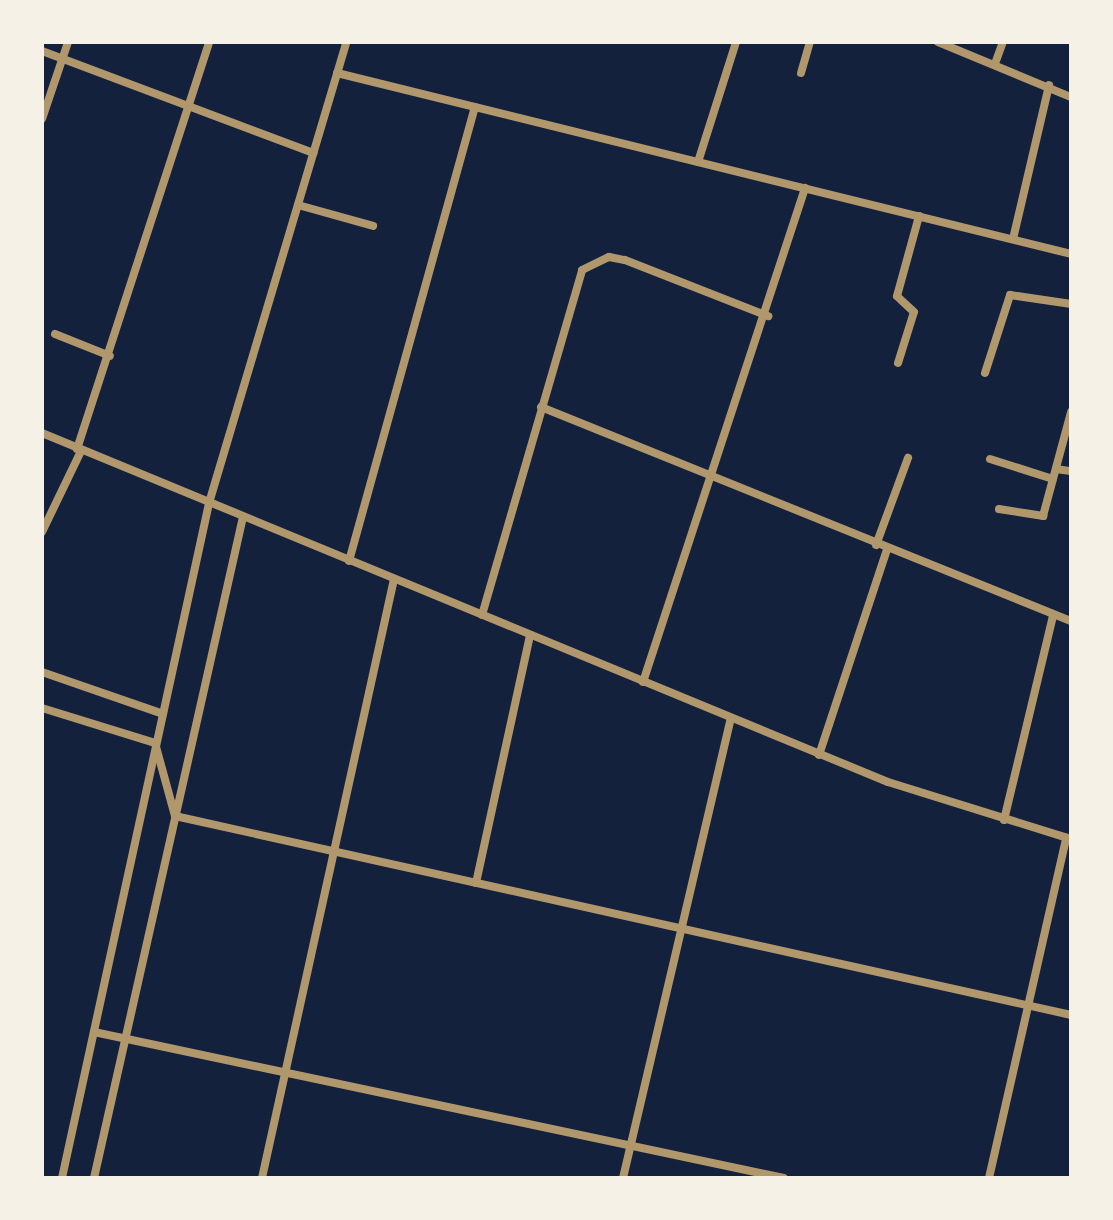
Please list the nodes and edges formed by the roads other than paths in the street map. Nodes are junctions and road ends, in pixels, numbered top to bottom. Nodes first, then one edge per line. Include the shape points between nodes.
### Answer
1 (68, 42) edge
2 (209, 42) edge
3 (346, 42) edge
4 (736, 42) edge
5 (810, 42) edge
6 (938, 42) edge
7 (1003, 42) edge
8 (42, 51) edge
9 (63, 59) junction
10 (996, 61) junction
11 (337, 73) junction
12 (801, 73) dead end
13 (1049, 85) junction
14 (1071, 97) edge
15 (190, 107) junction
16 (475, 107) junction
17 (42, 119) edge
18 (313, 153) junction
19 (698, 162) junction
20 (805, 188) junction
21 (298, 205) junction
22 (919, 216) junction
23 (373, 226) dead end
24 (1013, 239) junction
25 (1071, 254) edge
26 (1071, 304) edge
27 (768, 316) junction
28 (55, 334) dead end
29 (110, 356) junction
30 (898, 363) dead end
31 (985, 373) dead end
32 (541, 407) junction
33 (1071, 412) edge
34 (42, 433) edge
35 (79, 450) junction
36 (908, 458) dead end
37 (990, 459) dead end
38 (1056, 469) junction
39 (1071, 471) edge
40 (715, 478) junction
41 (1053, 479) junction
42 (209, 503) junction
43 (999, 509) dead end
44 (243, 517) junction
45 (42, 532) edge
46 (876, 545) junction
47 (887, 549) junction
48 (349, 561) junction
49 (394, 579) junction
50 (482, 615) junction
51 (1053, 616) junction
52 (1071, 621) edge
53 (530, 635) junction
54 (42, 672) edge
55 (643, 682) junction
56 (42, 708) edge
57 (163, 714) junction
58 (731, 719) junction
59 (155, 743) junction
60 (819, 755) junction
61 (175, 816) junction
62 (1004, 820) junction
63 (1069, 839) edge
64 (335, 851) junction
65 (476, 883) junction
66 (681, 929) junction
67 (1028, 1007) junction
68 (1071, 1015) edge
69 (94, 1032) junction
70 (126, 1039) junction
71 (286, 1073) junction
72 (631, 1145) junction
73 (62, 1178) edge
74 (94, 1178) edge
75 (262, 1178) edge
76 (623, 1178) edge
77 (784, 1178) edge
78 (989, 1178) edge

1 - 9 street
2 - 15 street
3 - 11 street
4 - 19 street
5 - 12 street
6 - 10 street
7 - 10 street
8 - 9 street
9 - 15 street
9 - 17 street
10 - 13 street
11 - 16 street
11 - 18 street
13 - 14 street
13 - 24 street
15 - 18 street
15 - 29 street
16 - 19 street
16 - 48 street
18 - 21 street
19 - 20 street
20 - 22 street
20 - 27 street
21 - 23 street
21 - 42 street
22 - 24 street
22 - 30 street via 897,296 914,312
24 - 25 street
26 - 31 street via 1010,295
27 - 32 street via 625,260 595,260 577,284
27 - 40 street
28 - 29 street
29 - 35 street
32 - 40 street
32 - 50 street
33 - 38 street
34 - 35 street
35 - 42 street
35 - 45 street
36 - 46 street
37 - 41 street
38 - 39 street
38 - 41 street
40 - 46 street
40 - 55 street
41 - 43 street via 1039,519
42 - 44 street
42 - 57 street
44 - 48 street
44 - 61 street
46 - 47 street
47 - 51 street
47 - 60 street
48 - 49 street
49 - 50 street
49 - 64 street
50 - 53 street
51 - 52 street
51 - 62 street
53 - 55 street
53 - 65 street
54 - 57 street
55 - 58 street
56 - 59 street
57 - 59 street
58 - 60 street
58 - 66 street
59 - 61 street
59 - 69 street
60 - 62 street
61 - 64 street
61 - 70 street
62 - 63 street
63 - 67 street
64 - 65 street
64 - 71 street
65 - 66 street
66 - 67 street
66 - 72 street
67 - 68 street
67 - 78 street
69 - 70 street
69 - 73 street
70 - 71 street
70 - 74 street
71 - 72 street
71 - 75 street
72 - 76 street
72 - 77 street

